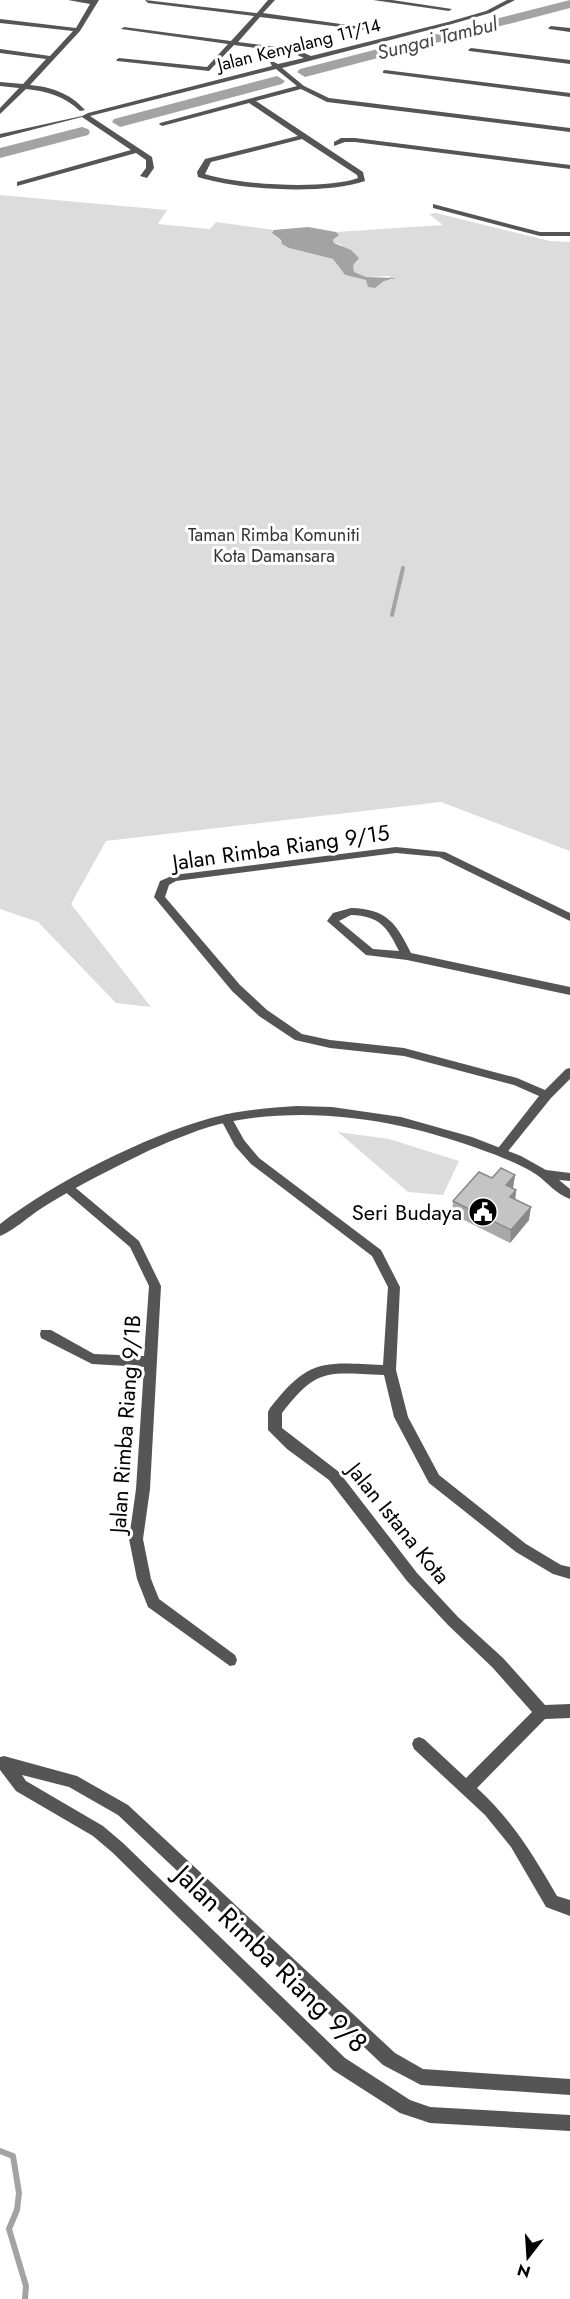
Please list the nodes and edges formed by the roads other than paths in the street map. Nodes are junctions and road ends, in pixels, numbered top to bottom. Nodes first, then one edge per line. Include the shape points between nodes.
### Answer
1 (71, 0) edge
2 (272, 0) edge
3 (376, 0) edge
4 (502, 0) edge
5 (512, 0) edge
6 (148, 1) edge
7 (95, 2) edge
8 (449, 9) dead end
9 (259, 15) junction
10 (0, 21) edge
11 (124, 28) dead end
12 (551, 28) dead end
13 (373, 29) dead end
14 (78, 30) junction
15 (570, 30) edge
16 (239, 43) junction
17 (471, 50) dead end
18 (0, 51) edge
19 (311, 55) junction
20 (51, 58) junction
21 (119, 60) dead end
22 (570, 62) edge
23 (274, 64) junction
24 (385, 72) dead end
25 (0, 84) edge
26 (24, 87) junction
27 (302, 87) junction
28 (570, 95) edge
29 (252, 102) junction
30 (0, 112) edge
31 (82, 113) junction
32 (162, 124) dead end
33 (570, 130) edge
34 (0, 135) edge
35 (301, 137) junction
36 (338, 144) dead end
37 (137, 151) junction
38 (570, 167) edge
39 (144, 176) dead end
40 (20, 184) dead end
41 (436, 206) dead end
42 (570, 234) edge
43 (570, 917) edge
44 (408, 956) junction
45 (570, 991) edge
46 (570, 1072) edge
47 (547, 1095) junction
48 (226, 1118) junction
49 (501, 1152) junction
50 (545, 1174) junction
51 (570, 1177) edge
52 (68, 1187) junction
53 (570, 1194) edge
54 (0, 1231) edge
55 (46, 1334) dead end
56 (152, 1362) junction
57 (389, 1370) junction
58 (570, 1573) edge
59 (230, 1660) dead end
60 (570, 1711) edge
61 (542, 1712) junction
62 (418, 1744) dead end
63 (2, 1763) edge
64 (467, 1788) junction
65 (570, 1908) edge
66 (570, 2087) edge
67 (570, 2123) edge

1 - 7 street
2 - 9 street
3 - 8 street
4 - 19 street, Jalan Kenyalang 11/14 via 466,14
5 - 19 street, Jalan Kenyalang 11/14 via 488,12
6 - 9 street
7 - 14 street
9 - 13 street
9 - 16 street
10 - 14 street
11 - 16 street
12 - 15 street
14 - 20 street
16 - 19 street
16 - 21 street via 213,67 203,70
17 - 22 street
18 - 20 street
19 - 23 street, Jalan Kenyalang 11/14
20 - 26 street
23 - 27 street
23 - 31 street, Jalan Kenyalang 11/14
24 - 28 street
25 - 26 street
26 - 30 street
26 - 31 street via 58,97
27 - 29 street
27 - 33 street via 327,100
29 - 32 street
29 - 35 street
31 - 34 street, Jalan Kenyalang 11/14
31 - 37 street
35 - 35 street via 362,179 342,186 256,185 201,175 208,161
36 - 38 street via 355,140
37 - 39 street via 151,162
37 - 40 street
41 - 42 street via 540,234
43 - 47 street, Jalan Rimba Riang 9/15 via 441,854 417,851 396,850 174,878 160,889 159,897 236,987 263,1013 299,1037 404,1052 517,1082
44 - 44 street via 370,952 332,921 344,912 372,915 389,924
44 - 45 street
46 - 47 street
47 - 49 street
48 - 49 street via 278,1110 358,1112 428,1128
48 - 52 street via 143,1147
48 - 57 street via 238,1143 255,1161 376,1253 394,1287
49 - 50 street
50 - 51 street
50 - 53 street
52 - 54 street
52 - 56 street, Jalan Rimba Riang 9/1B via 135,1244 155,1286
55 - 56 street via 92,1359
56 - 59 street, Jalan Rimba Riang 9/1B via 136,1539 144,1579 153,1603
57 - 58 street via 401,1417 434,1479 521,1548
57 - 61 street, Jalan Istana Kota via 339,1369 312,1374 275,1412 275,1430 334,1476 412,1577
60 - 61 street
61 - 64 street
62 - 64 street
63 - 66 street, Jalan Rimba Riang 9/8 via 72,1781 123,1810 389,2059 421,2077
63 - 67 street, Jalan Rimba Riang 9/8 via 21,1786 98,1831 118,1848 339,2064 406,2107 430,2115
64 - 65 street via 516,1842 552,1902

